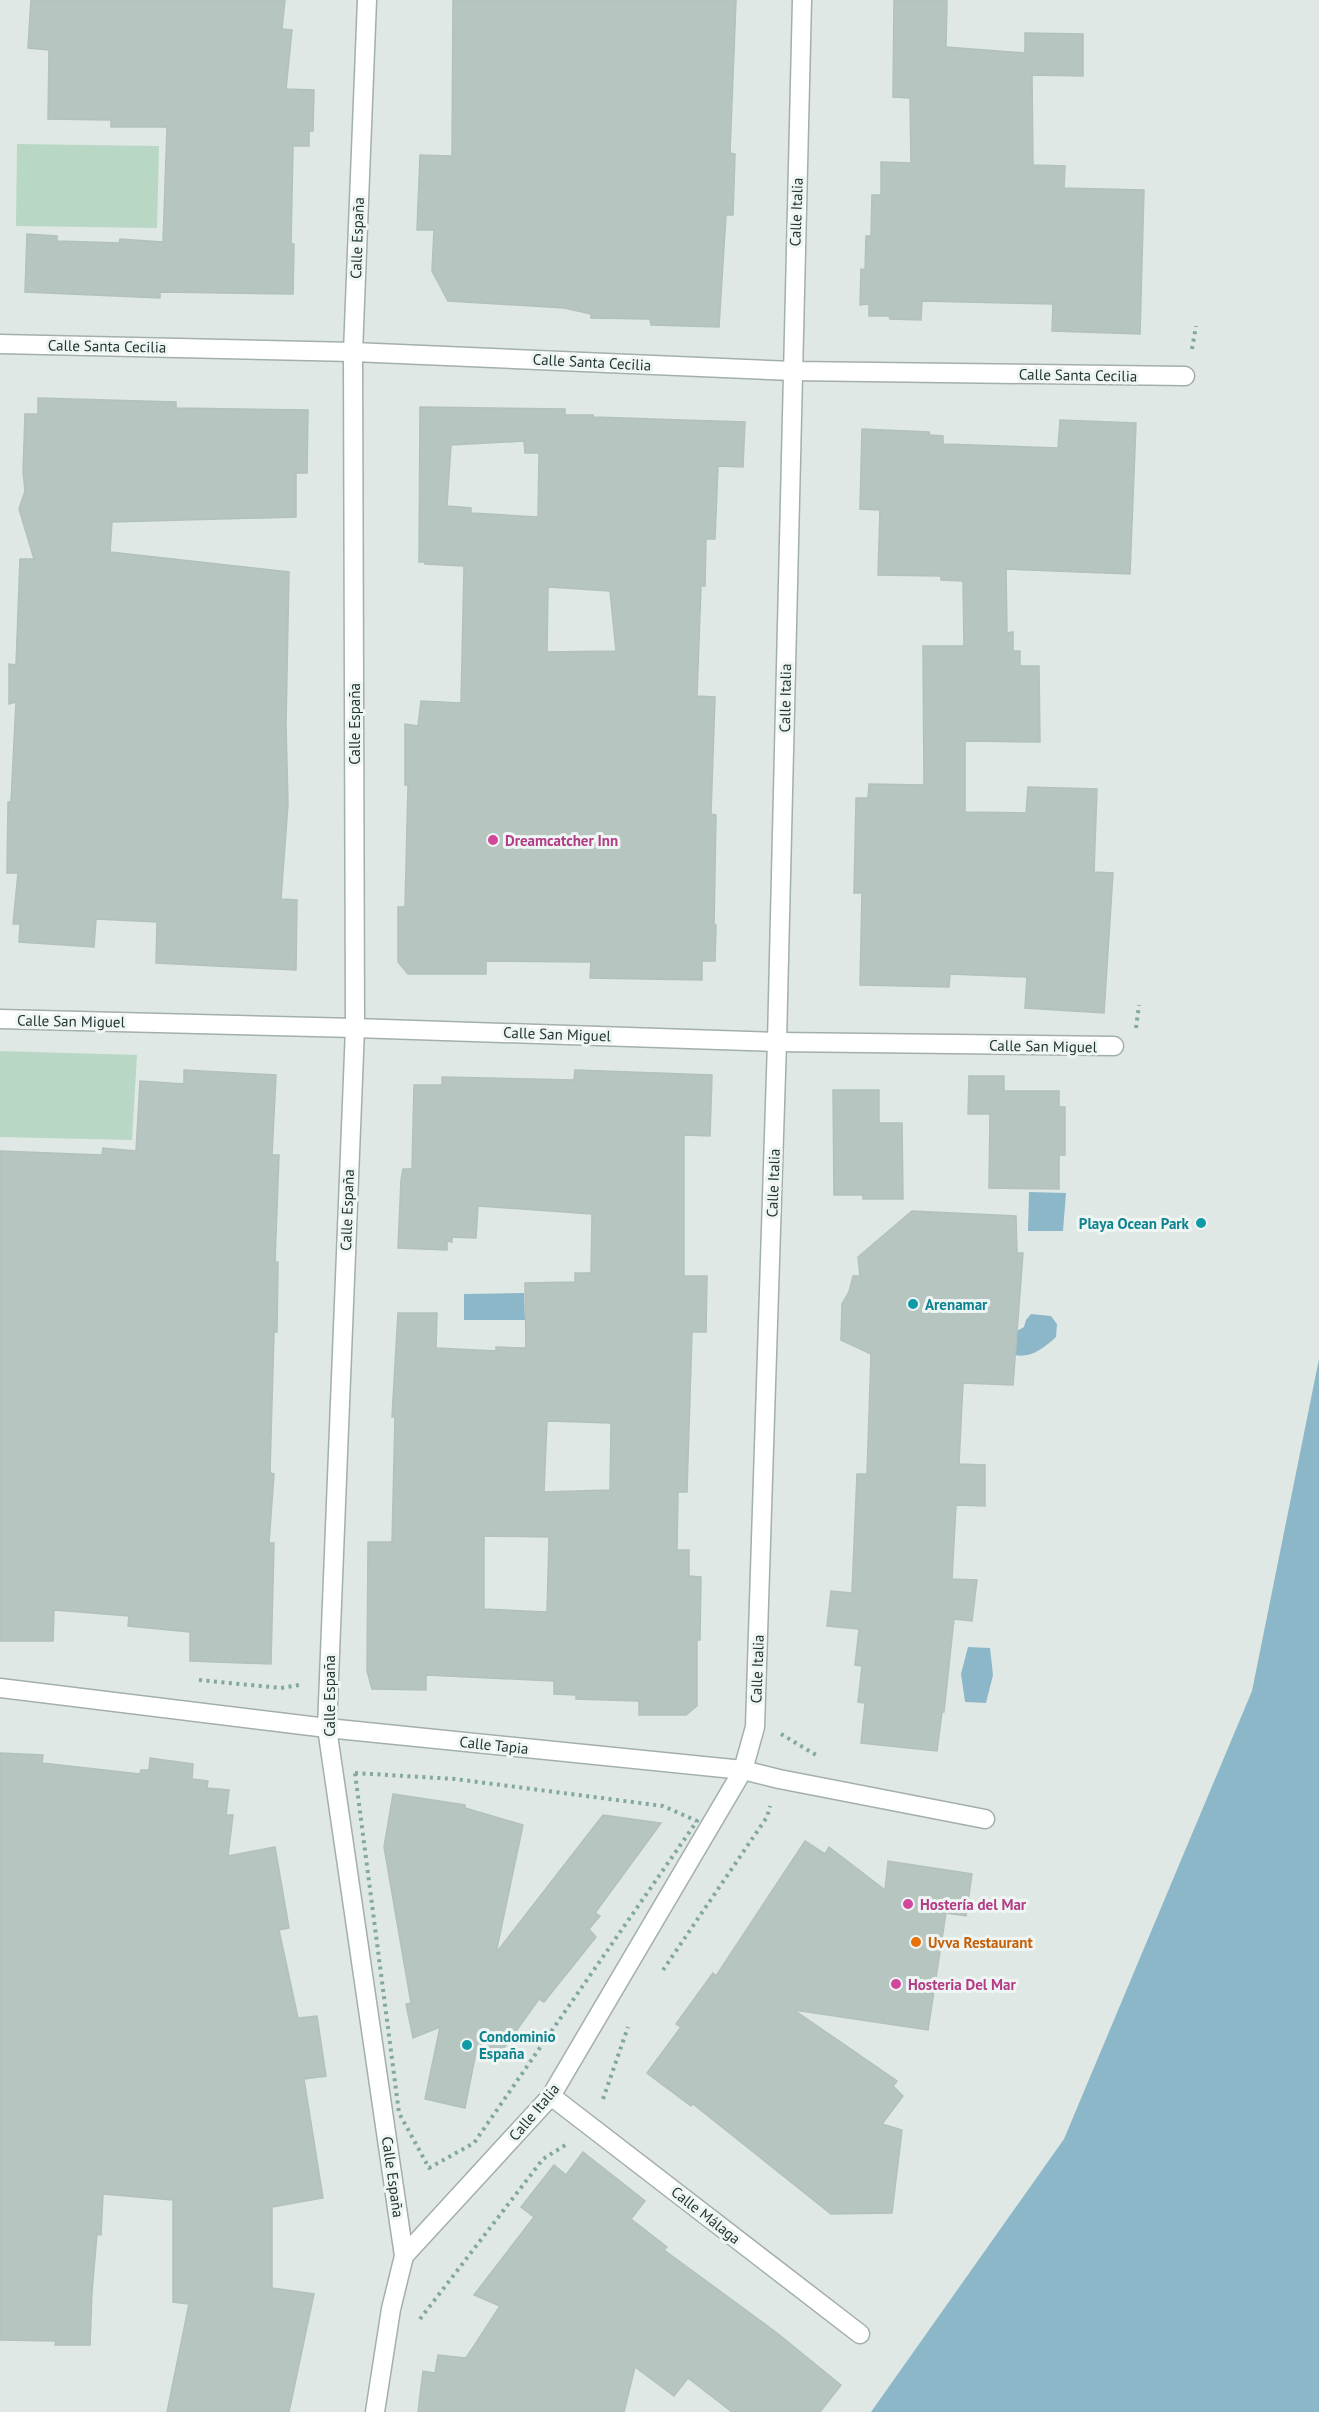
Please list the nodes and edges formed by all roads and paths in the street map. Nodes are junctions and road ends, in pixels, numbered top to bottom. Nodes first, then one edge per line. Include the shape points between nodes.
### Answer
1 (367, 0) edge
2 (802, 0) edge
3 (1196, 326) dead end
4 (1194, 339) dead end
5 (0, 344) edge
6 (353, 351) junction
7 (792, 371) junction
8 (1185, 376) dead end
9 (1139, 1005) dead end
10 (0, 1019) edge
11 (1137, 1019) dead end
12 (355, 1028) junction
13 (777, 1042) junction
14 (1114, 1047) dead end
15 (0, 1688) edge
16 (327, 1728) junction
17 (743, 1770) junction
18 (985, 1819) dead end
19 (698, 1821) joint
20 (551, 2096) junction
21 (404, 2256) junction
22 (860, 2334) dead end
23 (375, 2412) edge

1 - 6 street, Calle España
2 - 7 street, Calle Italia
3 - 4 path
5 - 6 street, Calle Santa Cecilia
6 - 7 street, Calle Santa Cecilia
6 - 12 street, Calle España
7 - 8 street, Calle Santa Cecilia
7 - 13 street, Calle Italia
9 - 11 path
10 - 12 street, Calle San Miguel
12 - 13 street, Calle San Miguel
12 - 16 street, Calle España
13 - 14 street, Calle San Miguel
13 - 17 street, Calle Italia via 755,1727
15 - 16 street, Calle Tapia
16 - 17 street, Calle Tapia
16 - 21 street, Calle España
17 - 18 street, Calle Tapia
17 - 20 street, Calle Italia
19 - 19 path via 474,2143 429,2168 399,2113 355,1773 455,1779 663,1806
20 - 21 street, Calle Italia
20 - 22 street, Calle Málaga
21 - 23 street, Calle España via 391,2309

